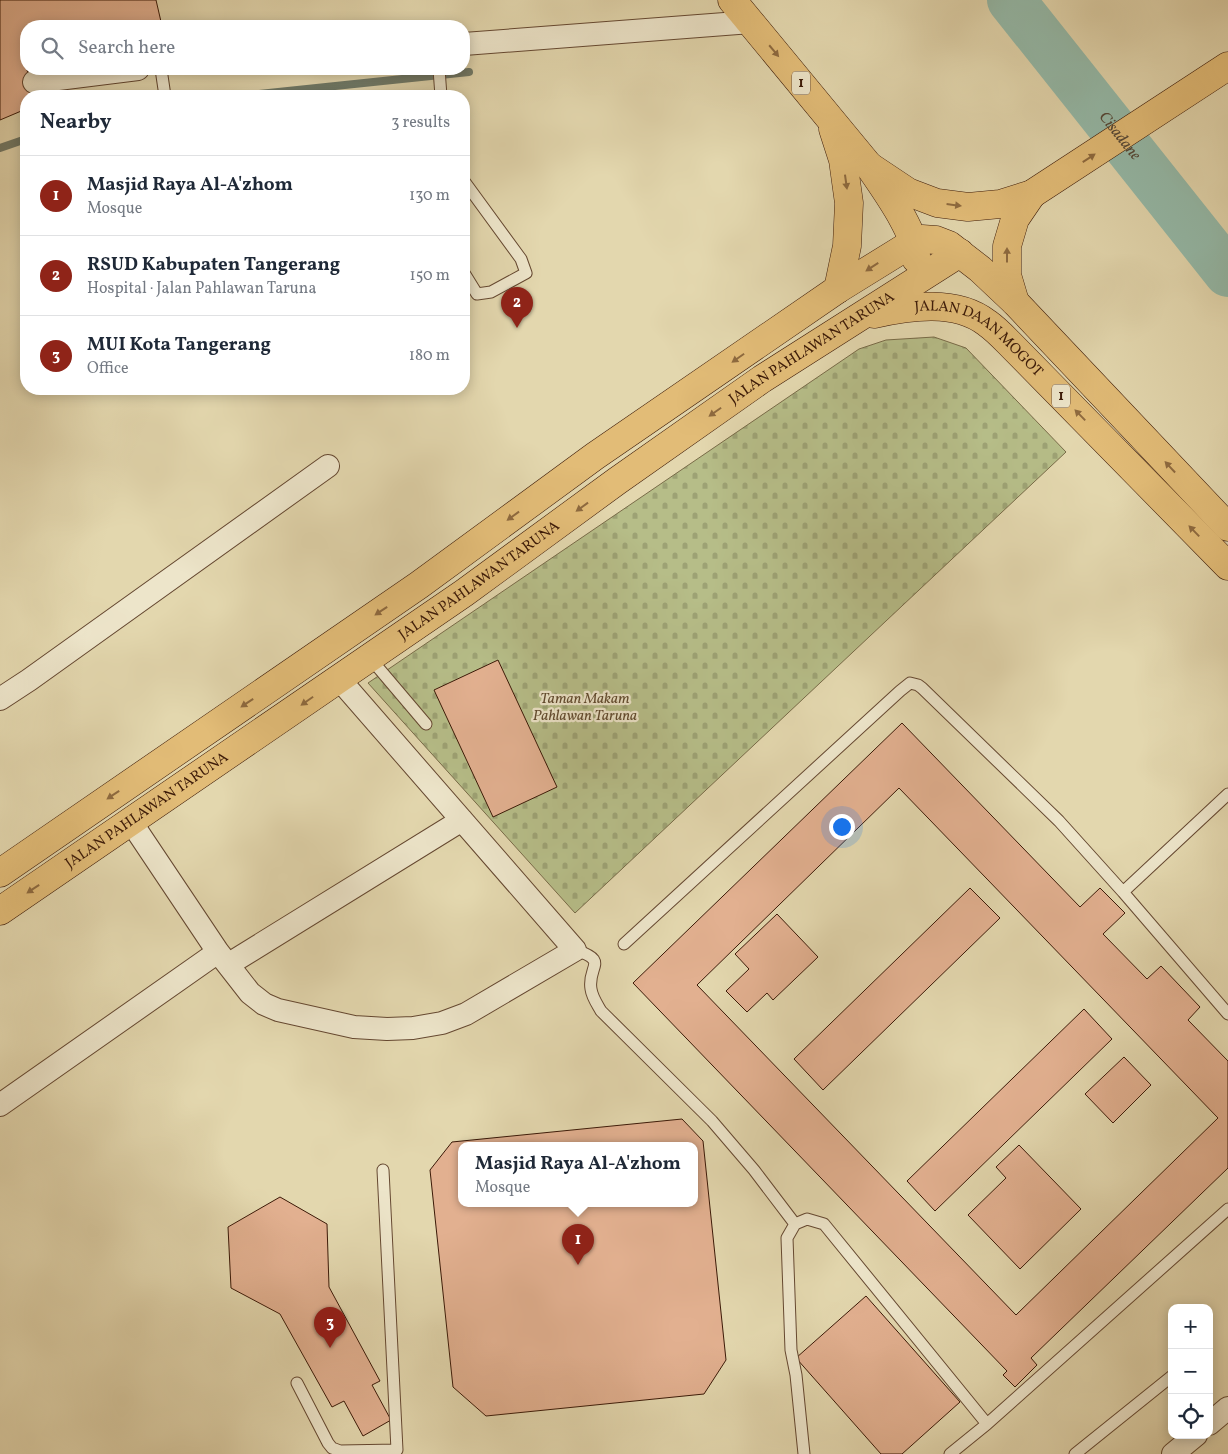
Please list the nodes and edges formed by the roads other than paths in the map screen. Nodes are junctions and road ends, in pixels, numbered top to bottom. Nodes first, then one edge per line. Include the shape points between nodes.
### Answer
1 (732, 0) edge
2 (751, 22) junction
3 (470, 44) edge
4 (1228, 66) edge
5 (90, 75) edge
6 (162, 75) edge
7 (439, 75) edge
8 (34, 82) dead end
9 (164, 90) edge
10 (440, 90) edge
11 (830, 118) junction
12 (869, 166) junction
13 (470, 189) edge
14 (1040, 189) junction
15 (914, 242) junction
16 (960, 254) junction
17 (914, 282) junction
18 (470, 283) edge
19 (838, 289) junction
20 (1015, 302) junction
21 (858, 318) junction
22 (328, 466) dead end
23 (1228, 527) edge
24 (1228, 566) edge
25 (370, 658) junction
26 (339, 679) junction
27 (0, 699) edge
28 (426, 724) dead end
29 (1228, 794) edge
30 (462, 820) junction
31 (131, 822) junction
32 (0, 873) edge
33 (1123, 892) junction
34 (0, 911) edge
35 (624, 944) dead end
36 (574, 950) junction
37 (223, 958) junction
38 (1228, 1014) edge
39 (0, 1106) edge
40 (383, 1170) dead end
41 (1228, 1209) edge
42 (795, 1224) junction
43 (1168, 1379) edge
44 (297, 1383) dead end
45 (1228, 1408) edge
46 (1213, 1421) edge
47 (987, 1424) junction
48 (1191, 1439) edge
49 (354, 1452) edge
50 (804, 1454) edge
51 (950, 1454) edge
52 (1074, 1454) edge
53 (1173, 1454) edge

1 - 2 highway, JALAN DAAN MOGOT / 1
2 - 3 street
2 -> 11 highway, JALAN DAAN MOGOT / 1
14 -> 4 highway
5 - 8 street
6 - 9 lane
7 - 10 lane
11 - 12 highway, JALAN DAAN MOGOT / 1
11 -> 19 highway via 843,160 849,203 847,246
12 -> 14 highway via 908,192 937,203 968,207 1000,204
12 - 15 highway, JALAN DAAN MOGOT / 1
13 - 18 lane via 521,259 526,273 491,292 477,294
20 -> 14 highway via 1007,275 1007,246 1015,219
15 - 16 highway, 1 via 936,240
15 - 17 highway, JALAN DAAN MOGOT / 1 via 917,254
15 -> 19 highway, JALAN PAHLAWAN TARUNA
16 - 17 highway, JALAN PAHLAWAN TARUNA
16 - 20 highway, 1
17 - 21 highway, JALAN PAHLAWAN TARUNA
19 -> 32 highway, JALAN PAHLAWAN TARUNA via 595,456 419,585
23 -> 20 highway, 1
24 -> 21 highway, JALAN DAAN MOGOT / 1 via 987,323 967,312 944,307 887,311
21 -> 25 highway, JALAN PAHLAWAN TARUNA via 762,379
22 - 27 street
25 - 26 highway, JALAN PAHLAWAN TARUNA
25 - 28 lane
26 - 30 street
26 -> 31 highway, JALAN PAHLAWAN TARUNA
29 - 33 lane
30 - 36 street
30 - 37 street
31 -> 34 highway, JALAN PAHLAWAN TARUNA
31 - 37 street
33 - 35 lane via 1059,821 922,688 910,683
33 - 38 lane
36 - 37 street via 466,1014 442,1023 387,1029 354,1027 264,1004
36 - 42 lane via 594,959 591,991 601,1011 712,1122
37 - 39 street
40 - 49 lane via 397,1450
41 - 47 lane
42 - 47 lane via 807,1219 824,1224
42 - 50 lane via 787,1238 791,1350
43 - 52 lane
44 - 49 lane via 332,1448
45 - 46 street
47 - 51 lane
48 - 53 street

